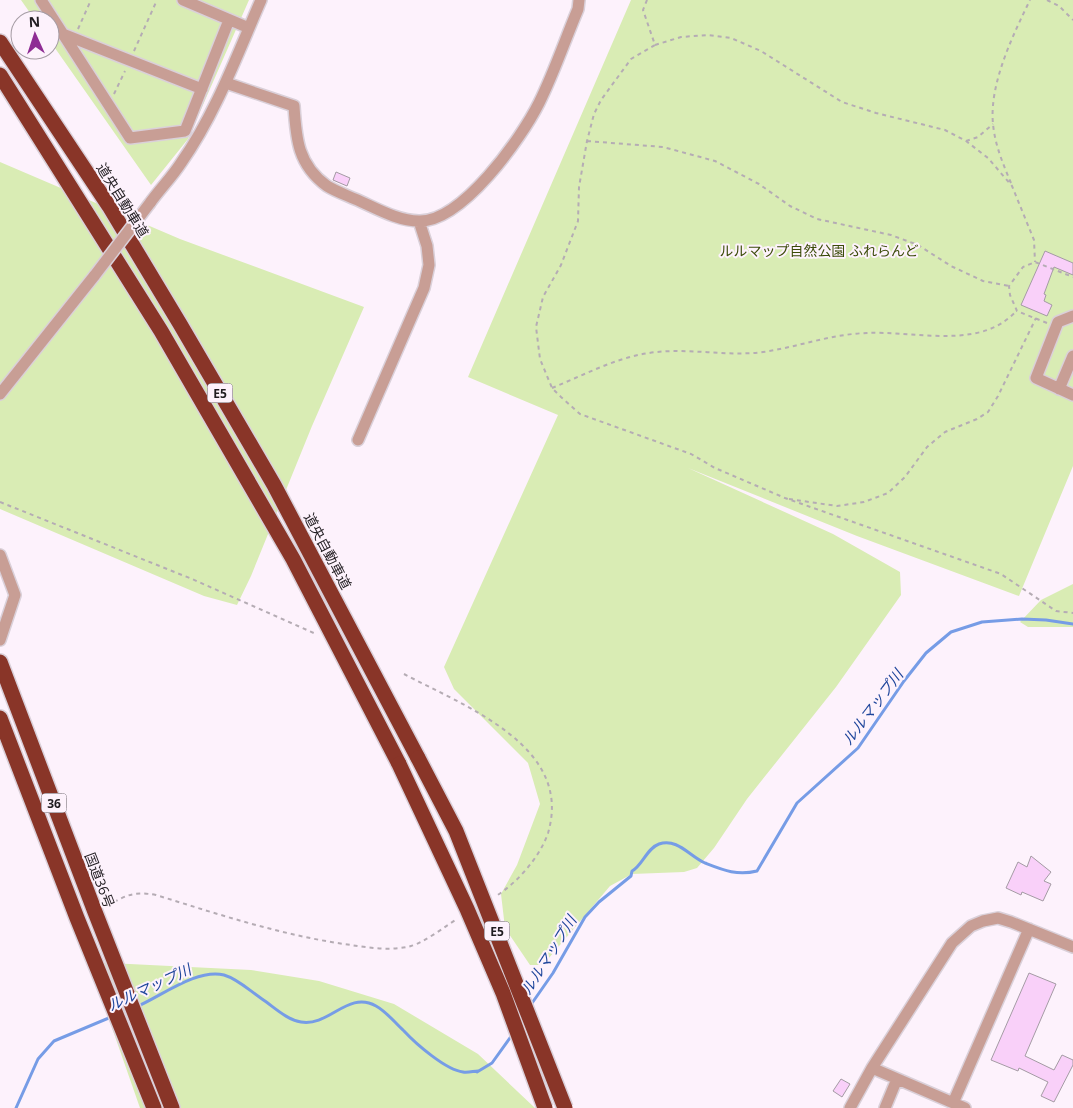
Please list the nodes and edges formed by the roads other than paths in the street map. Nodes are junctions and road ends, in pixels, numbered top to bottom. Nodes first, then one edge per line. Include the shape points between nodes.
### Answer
1 (41, 0) edge
2 (261, 0) edge
3 (579, 0) edge
4 (189, 1) edge
5 (229, 20) junction
6 (249, 28) junction
7 (63, 34) junction
8 (0, 42) edge
9 (0, 76) edge
10 (226, 83) junction
11 (202, 89) junction
12 (418, 221) junction
13 (1073, 316) edge
14 (1073, 356) edge
15 (1059, 389) junction
16 (0, 394) edge
17 (1073, 396) edge
18 (358, 440) dead end
19 (0, 555) edge
20 (0, 640) edge
21 (0, 662) edge
22 (0, 718) edge
23 (1029, 929) junction
24 (1073, 947) edge
25 (872, 1068) junction
26 (897, 1079) junction
27 (953, 1103) junction
28 (154, 1108) edge
29 (172, 1108) edge
30 (545, 1108) edge
31 (565, 1108) edge
32 (850, 1108) edge
33 (885, 1108) edge
34 (965, 1108) edge

1 - 7 street
2 - 6 street
3 - 12 street via 539,103 519,137 480,185 458,206 436,218
4 - 5 street
5 - 6 street
5 - 11 street
6 - 10 street
7 - 11 street
7 - 11 street via 130,138 185,131
8 - 31 highway, 道央自動車道 / E5, bridge via 109,206 274,485 456,831
9 - 30 highway, E5, bridge via 162,331 292,559 399,764 474,926
10 - 12 street via 294,106 296,139 306,166 328,186 393,216
10 - 16 street, bridge via 182,162
12 - 18 street via 427,246 429,265 424,288
13 - 15 street via 1058,322 1036,378
14 - 15 street
15 - 17 street
19 - 20 street via 16,595
21 - 29 highway, 国道36号 / 36
22 - 28 highway, 36
23 - 24 street
23 - 25 street via 998,918 970,926 952,943
23 - 27 street
25 - 26 street
25 - 32 street
26 - 27 street
26 - 33 street
27 - 34 street

